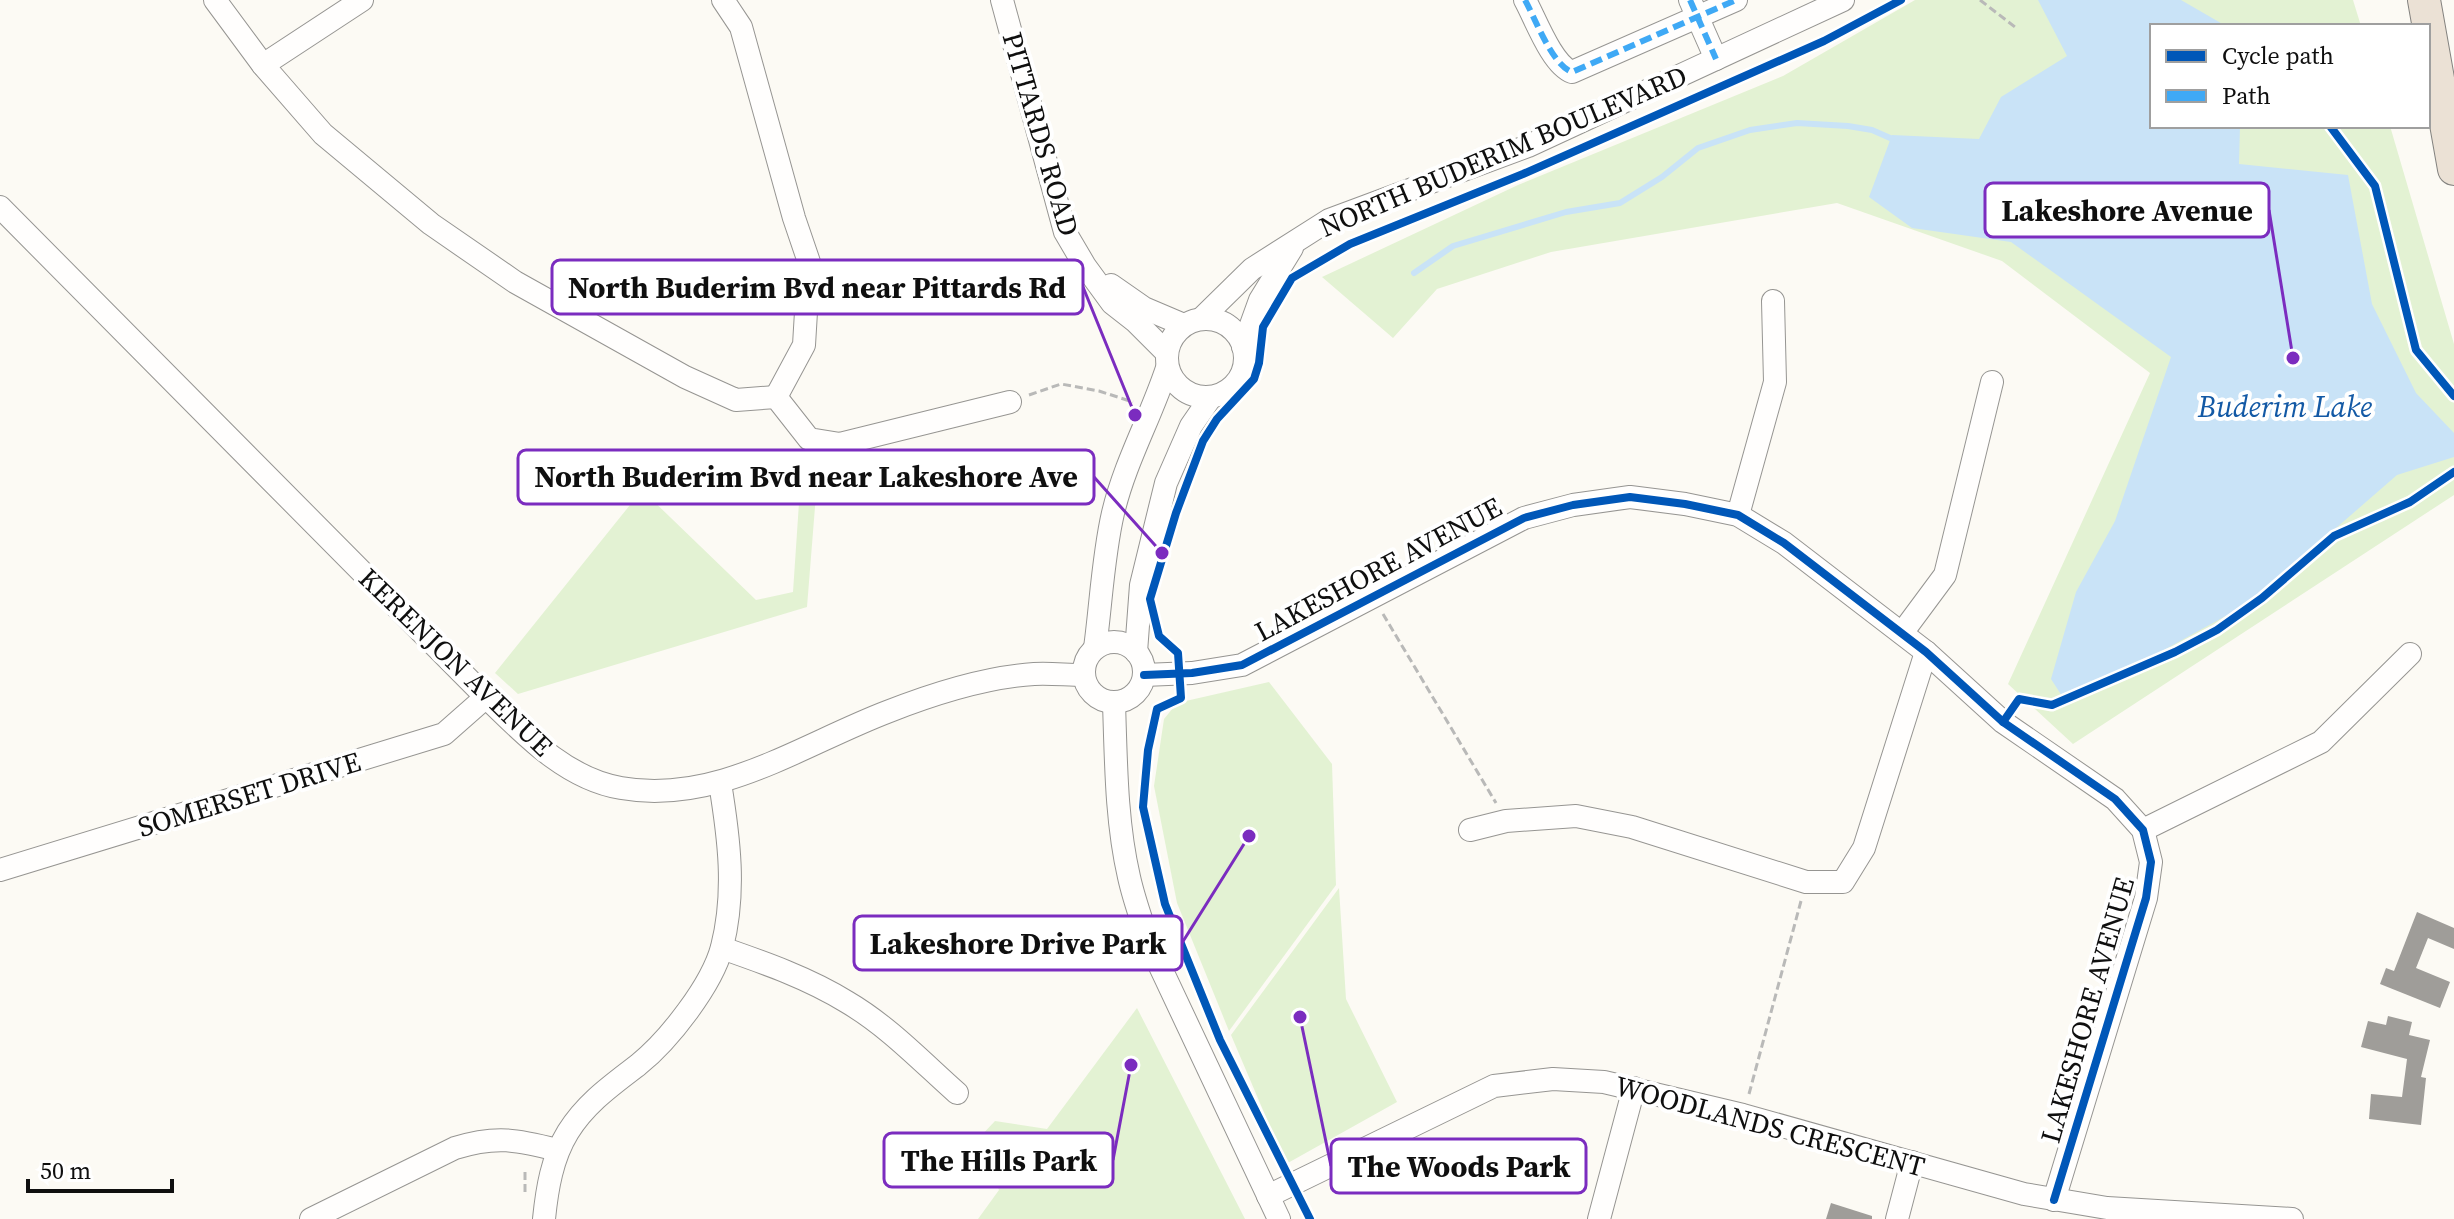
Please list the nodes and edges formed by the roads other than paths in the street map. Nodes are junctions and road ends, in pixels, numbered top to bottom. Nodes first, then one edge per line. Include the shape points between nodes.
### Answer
1 (215, 0) edge
2 (362, 0) edge
3 (723, 0) edge
4 (1002, 0) edge
5 (1525, 0) edge
6 (1736, 0) edge
7 (1843, 0) edge
8 (2424, 0) edge
9 (1693, 8) edge
10 (2428, 24) edge
11 (2430, 34) edge
12 (1716, 59) junction
13 (263, 65) junction
14 (2454, 169) edge
15 (0, 207) edge
16 (1295, 243) junction
17 (1085, 266) junction
18 (1773, 301) dead end
19 (1193, 322) junction
20 (1243, 347) junction
21 (1167, 360) junction
22 (1992, 382) dead end
23 (776, 397) junction
24 (1211, 397) junction
25 (1010, 402) road end
26 (1738, 515) junction
27 (1902, 633) junction
28 (1095, 648) junction
29 (1136, 652) junction
30 (1926, 652) junction
31 (2410, 654) dead end
32 (1083, 675) junction
33 (1144, 675) junction
34 (486, 697) junction
35 (1114, 703) junction
36 (720, 783) junction
37 (1470, 830) dead end
38 (2143, 830) junction
39 (0, 870) edge
40 (722, 948) junction
41 (1634, 1088) junction
42 (957, 1093) dead end
43 (558, 1150) junction
44 (1912, 1162) junction
45 (1268, 1196) junction
46 (2054, 1200) junction
47 (311, 1219) edge
48 (544, 1219) edge
49 (1279, 1219) edge
50 (1599, 1219) edge
51 (1897, 1219) edge
52 (2292, 1219) edge

1 - 13 street
2 - 13 street
3 - 23 street via 741,27 809,262 804,345
4 - 17 street, PITTARDS ROAD via 1065,232
5 - 9 street via 1554,55 1572,72
6 - 9 street
7 - 12 street, NORTH BUDERIM BOULEVARD
8 - 10 highway
9 - 12 street
11 - 14 highway
12 - 16 street, NORTH BUDERIM BOULEVARD via 1528,146 1329,220
13 - 23 street via 323,134 431,224 515,282 736,400
15 - 34 street, KERENJON AVENUE
16 - 19 street, NORTH BUDERIM BOULEVARD via 1252,269
16 - 20 street, NORTH BUDERIM BOULEVARD via 1260,300
17 - 19 street, PITTARDS ROAD via 1144,308
17 - 21 street, PITTARDS ROAD
18 - 26 street via 1775,382
19 - 20 street via 1215,320 1228,326
19 - 21 street via 1175,333
20 - 24 street via 1239,380
21 - 24 street via 1179,387
21 - 28 street via 1113,515
22 - 27 street via 1945,575
23 - 25 street via 809,439 840,444
24 - 29 street via 1191,426 1166,483 1141,585
26 - 27 street, LAKESHORE AVENUE via 1784,543
26 - 33 street, LAKESHORE AVENUE via 1630,497 1524,518 1242,665
27 - 30 street, LAKESHORE AVENUE
28 - 29 street via 1121,643
28 - 32 street
29 - 33 street
30 - 37 street via 1864,848 1843,882 1806,882 1632,827 1576,816 1506,821
30 - 38 street, LAKESHORE AVENUE via 2003,722 2115,799
31 - 38 street via 2321,742
32 - 35 street via 1090,692
32 - 36 street, KERENJON AVENUE via 1033,674 969,686 888,712
33 - 35 street via 1131,698
34 - 36 street, KERENJON AVENUE via 537,745 577,772 605,783 659,790
34 - 39 street, SOMERSET DRIVE via 444,734
35 - 45 street via 1116,781 1128,876 1137,905 1149,943
36 - 40 street via 731,882
38 - 46 street, LAKESHORE AVENUE via 2151,862 2146,898
40 - 42 street via 783,970 849,1003
40 - 43 street via 670,1032 590,1103
41 - 44 street, WOODLANDS CRESCENT
41 - 45 street, WOODLANDS CRESCENT via 1553,1079 1494,1086
41 - 50 street
43 - 47 street via 499,1138 478,1141
43 - 48 street
44 - 46 street, WOODLANDS CRESCENT
44 - 51 street
45 - 49 street
46 - 52 street, WOODLANDS CRESCENT

